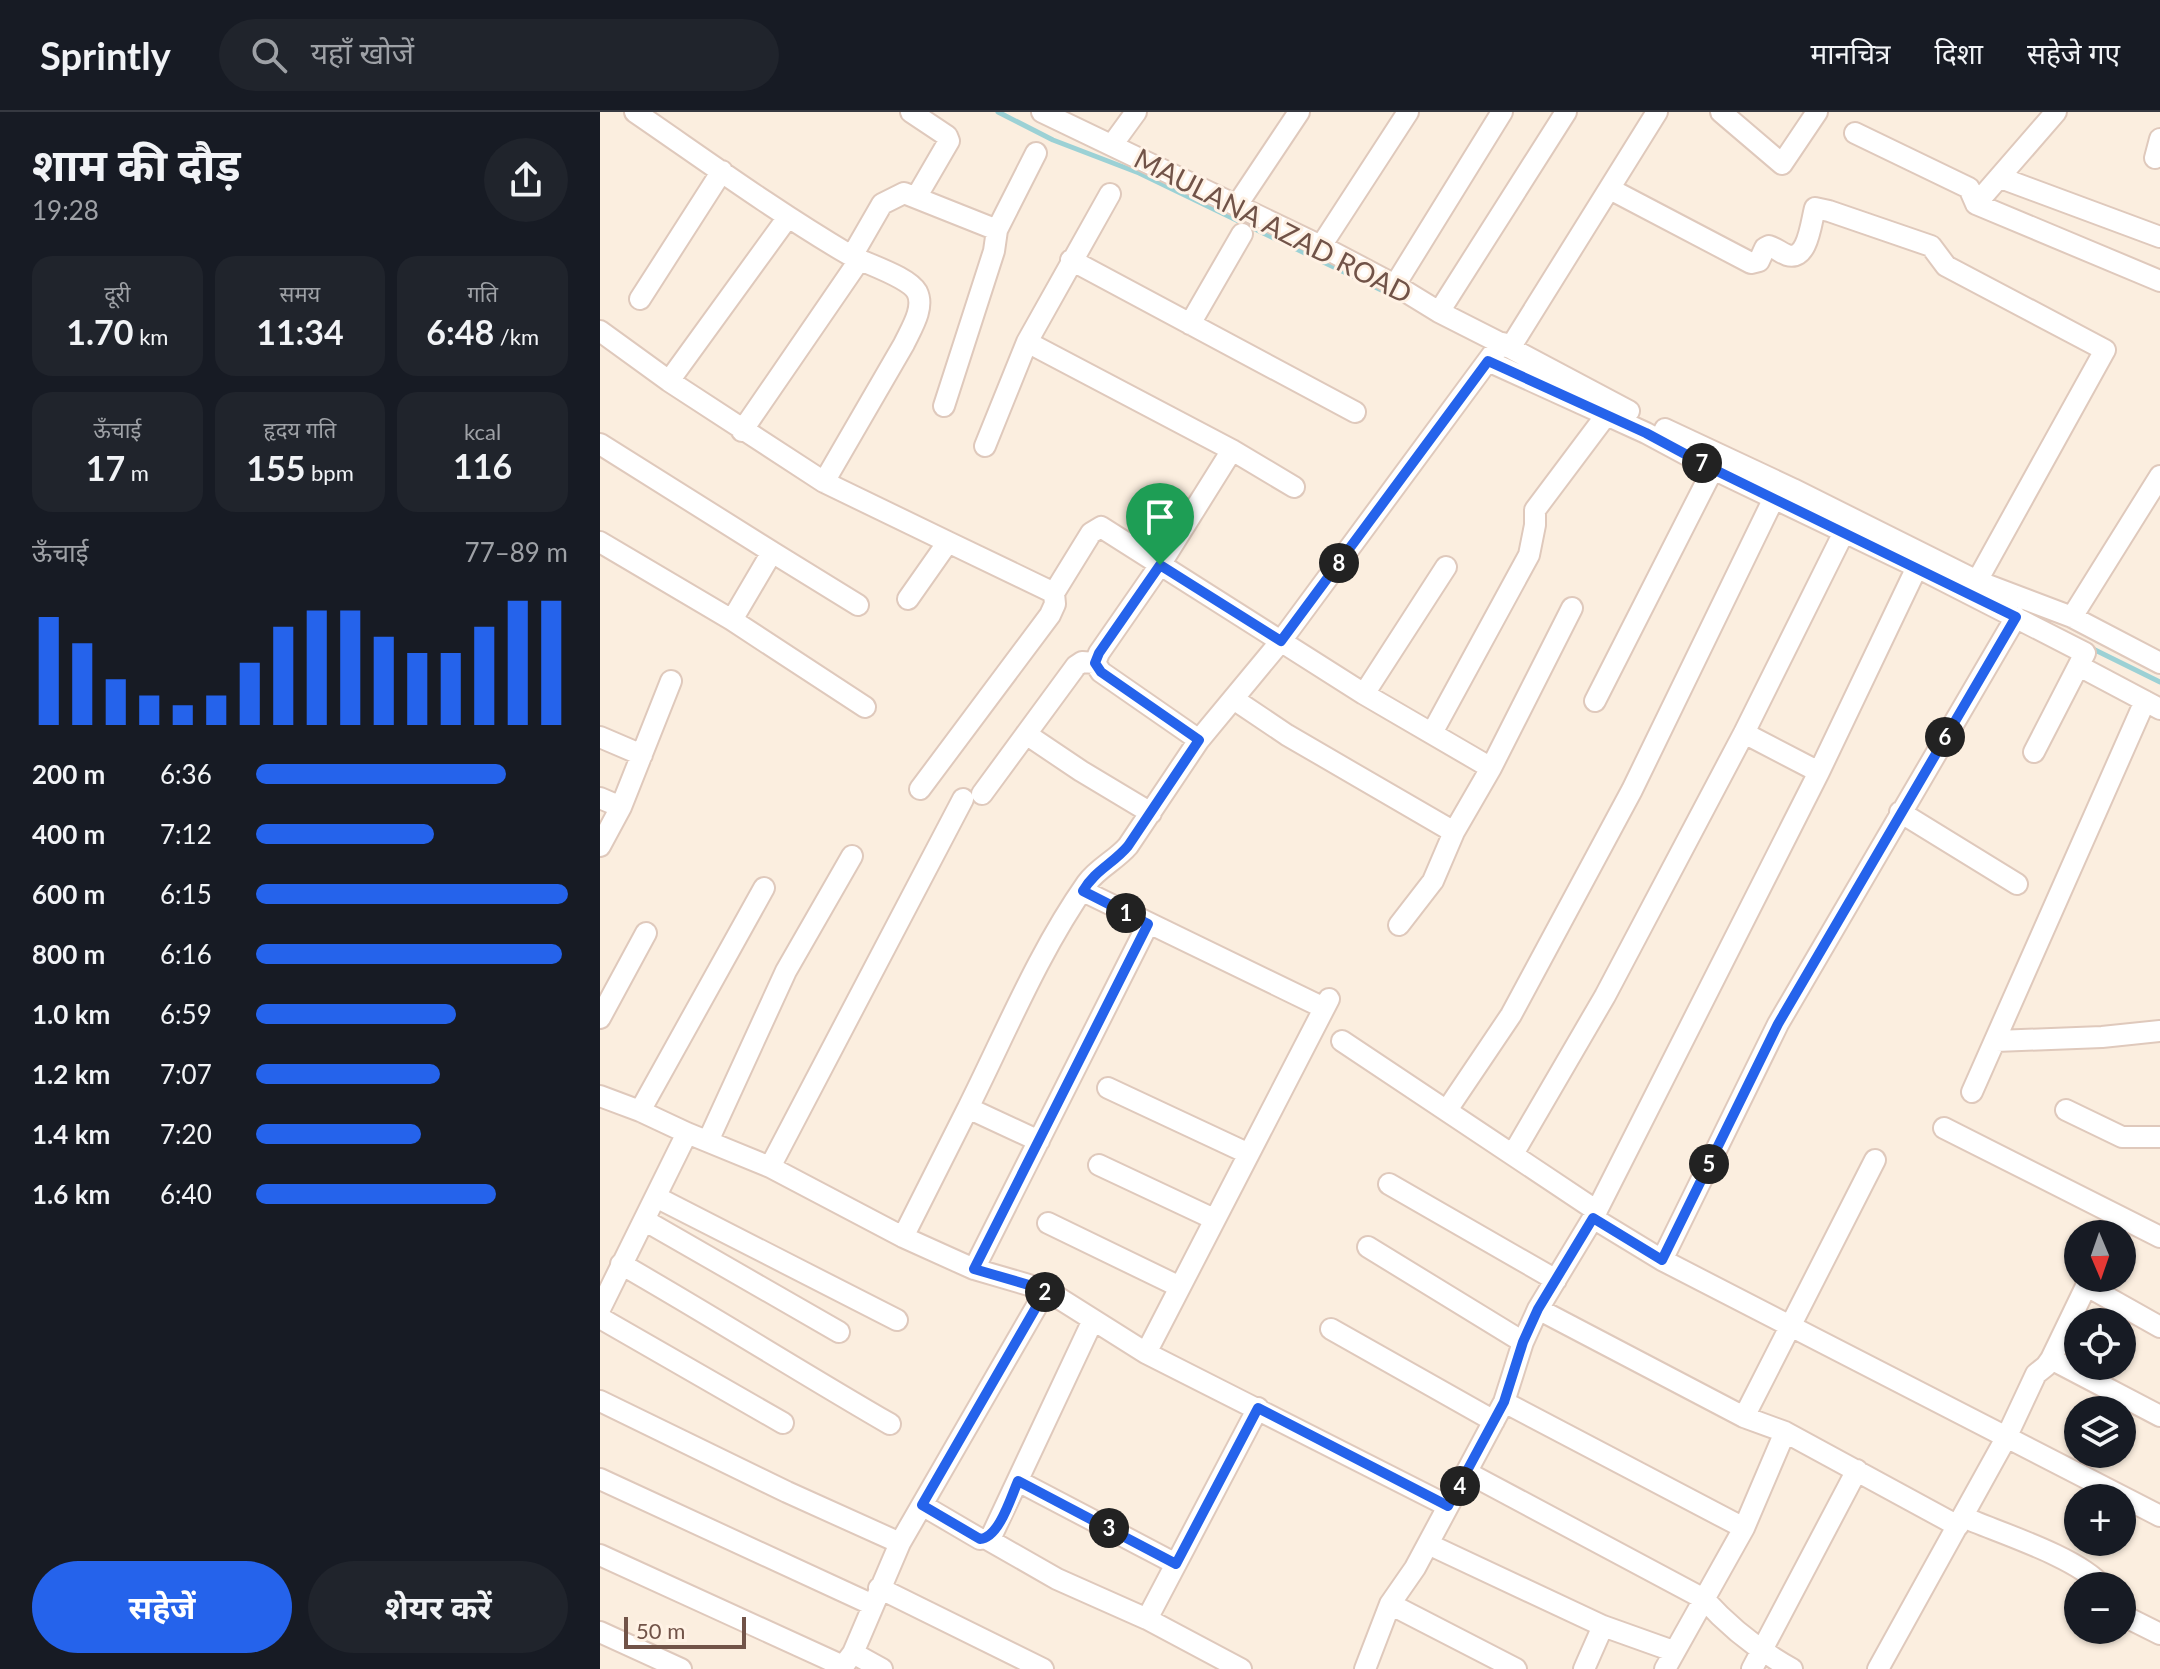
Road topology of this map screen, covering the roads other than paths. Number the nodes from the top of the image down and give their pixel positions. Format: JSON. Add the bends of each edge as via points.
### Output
{"nodes":[{"id":1,"x":635,"y":112,"type":"edge"},
{"id":2,"x":911,"y":112,"type":"edge"},
{"id":3,"x":1042,"y":112,"type":"edge"},
{"id":4,"x":1136,"y":112,"type":"edge"},
{"id":5,"x":1299,"y":112,"type":"edge"},
{"id":6,"x":1408,"y":112,"type":"edge"},
{"id":7,"x":1502,"y":112,"type":"edge"},
{"id":8,"x":1566,"y":112,"type":"edge"},
{"id":9,"x":1657,"y":112,"type":"edge"},
{"id":10,"x":1721,"y":112,"type":"edge"},
{"id":11,"x":1817,"y":112,"type":"edge"},
{"id":12,"x":2056,"y":112,"type":"edge"},
{"id":13,"x":1855,"y":133,"type":"dead end"},
{"id":14,"x":1112,"y":145,"type":"junction"},
{"id":15,"x":1036,"y":153,"type":"dead end"},
{"id":16,"x":722,"y":171,"type":"junction"},
{"id":17,"x":2001,"y":178,"type":"junction"},
{"id":18,"x":1610,"y":189,"type":"junction"},
{"id":19,"x":1110,"y":194,"type":"dead end"},
{"id":20,"x":917,"y":196,"type":"junction"},
{"id":21,"x":1976,"y":204,"type":"junction"},
{"id":22,"x":1237,"y":205,"type":"junction"},
{"id":23,"x":788,"y":217,"type":"junction"},
{"id":24,"x":997,"y":230,"type":"junction"},
{"id":25,"x":1242,"y":234,"type":"dead end"},
{"id":26,"x":2160,"y":237,"type":"edge"},
{"id":27,"x":1321,"y":246,"type":"junction"},
{"id":28,"x":856,"y":258,"type":"junction"},
{"id":29,"x":1071,"y":260,"type":"junction"},
{"id":30,"x":2160,"y":281,"type":"edge"},
{"id":31,"x":1395,"y":285,"type":"junction"},
{"id":32,"x":640,"y":299,"type":"dead end"},
{"id":33,"x":1439,"y":312,"type":"junction"},
{"id":34,"x":1190,"y":324,"type":"junction"},
{"id":35,"x":600,"y":331,"type":"edge"},
{"id":36,"x":1027,"y":342,"type":"junction"},
{"id":37,"x":1498,"y":351,"type":"junction"},
{"id":38,"x":669,"y":381,"type":"junction"},
{"id":39,"x":944,"y":406,"type":"dead end"},
{"id":40,"x":1355,"y":412,"type":"dead end"},
{"id":41,"x":1607,"y":414,"type":"junction"},
{"id":42,"x":742,"y":431,"type":"junction"},
{"id":43,"x":600,"y":444,"type":"edge"},
{"id":44,"x":985,"y":446,"type":"dead end"},
{"id":45,"x":1232,"y":450,"type":"junction"},
{"id":46,"x":1713,"y":469,"type":"junction"},
{"id":47,"x":824,"y":482,"type":"junction"},
{"id":48,"x":2158,"y":483,"type":"edge"},
{"id":49,"x":1294,"y":487,"type":"dead end"},
{"id":50,"x":1774,"y":498,"type":"junction"},
{"id":51,"x":1844,"y":532,"type":"junction"},
{"id":52,"x":600,"y":542,"type":"edge"},
{"id":53,"x":948,"y":542,"type":"junction"},
{"id":54,"x":772,"y":552,"type":"junction"},
{"id":55,"x":1160,"y":565,"type":"junction"},
{"id":56,"x":1446,"y":567,"type":"dead end"},
{"id":57,"x":1917,"y":567,"type":"junction"},
{"id":58,"x":1977,"y":581,"type":"junction"},
{"id":59,"x":1054,"y":593,"type":"junction"},
{"id":60,"x":908,"y":599,"type":"dead end"},
{"id":61,"x":858,"y":605,"type":"dead end"},
{"id":62,"x":1572,"y":608,"type":"dead end"},
{"id":63,"x":2016,"y":617,"type":"junction"},
{"id":64,"x":2072,"y":617,"type":"junction"},
{"id":65,"x":732,"y":620,"type":"junction"},
{"id":66,"x":1281,"y":641,"type":"junction"},
{"id":67,"x":1095,"y":663,"type":"junction"},
{"id":68,"x":2160,"y":663,"type":"edge"},
{"id":69,"x":2079,"y":666,"type":"junction"},
{"id":70,"x":671,"y":681,"type":"dead end"},
{"id":71,"x":1364,"y":694,"type":"junction"},
{"id":72,"x":1235,"y":700,"type":"junction"},
{"id":73,"x":1595,"y":701,"type":"dead end"},
{"id":74,"x":2153,"y":705,"type":"edge"},
{"id":75,"x":865,"y":707,"type":"dead end"},
{"id":76,"x":1432,"y":733,"type":"junction"},
{"id":77,"x":1744,"y":733,"type":"junction"},
{"id":78,"x":1026,"y":734,"type":"junction"},
{"id":79,"x":600,"y":737,"type":"edge"},
{"id":80,"x":1199,"y":740,"type":"junction"},
{"id":81,"x":2034,"y":752,"type":"dead end"},
{"id":82,"x":642,"y":755,"type":"junction"},
{"id":83,"x":1491,"y":768,"type":"junction"},
{"id":84,"x":1819,"y":772,"type":"junction"},
{"id":85,"x":920,"y":789,"type":"dead end"},
{"id":86,"x":600,"y":798,"type":"edge"},
{"id":87,"x":621,"y":807,"type":"junction"},
{"id":88,"x":1900,"y":812,"type":"junction"},
{"id":89,"x":1151,"y":813,"type":"junction"},
{"id":90,"x":1454,"y":832,"type":"junction"},
{"id":91,"x":600,"y":846,"type":"edge"},
{"id":92,"x":852,"y":856,"type":"dead end"},
{"id":93,"x":2017,"y":884,"type":"dead end"},
{"id":94,"x":764,"y":888,"type":"dead end"},
{"id":95,"x":1083,"y":891,"type":"junction"},
{"id":96,"x":1148,"y":924,"type":"junction"},
{"id":97,"x":1399,"y":925,"type":"dead end"},
{"id":98,"x":646,"y":933,"type":"dead end"},
{"id":99,"x":600,"y":1018,"type":"edge"},
{"id":100,"x":2160,"y":1031,"type":"edge"},
{"id":101,"x":1342,"y":1041,"type":"dead end"},
{"id":102,"x":1996,"y":1041,"type":"junction"},
{"id":103,"x":1108,"y":1088,"type":"dead end"},
{"id":104,"x":1972,"y":1092,"type":"dead end"},
{"id":105,"x":602,"y":1101,"type":"edge"},
{"id":106,"x":968,"y":1108,"type":"junction"},
{"id":107,"x":1447,"y":1110,"type":"junction"},
{"id":108,"x":2066,"y":1110,"type":"dead end"},
{"id":109,"x":640,"y":1111,"type":"junction"},
{"id":110,"x":1944,"y":1128,"type":"dead end"},
{"id":111,"x":687,"y":1133,"type":"junction"},
{"id":112,"x":2160,"y":1137,"type":"edge"},
{"id":113,"x":708,"y":1141,"type":"junction"},
{"id":114,"x":1039,"y":1141,"type":"junction"},
{"id":115,"x":1247,"y":1153,"type":"junction"},
{"id":116,"x":1513,"y":1154,"type":"junction"},
{"id":117,"x":1875,"y":1160,"type":"dead end"},
{"id":118,"x":1099,"y":1165,"type":"dead end"},
{"id":119,"x":770,"y":1167,"type":"junction"},
{"id":120,"x":1389,"y":1184,"type":"dead end"},
{"id":121,"x":656,"y":1197,"type":"junction"},
{"id":122,"x":1595,"y":1214,"type":"junction"},
{"id":123,"x":1214,"y":1219,"type":"junction"},
{"id":124,"x":644,"y":1220,"type":"junction"},
{"id":125,"x":2108,"y":1220,"type":"edge"},
{"id":126,"x":1048,"y":1223,"type":"dead end"},
{"id":127,"x":2136,"y":1231,"type":"edge"},
{"id":128,"x":903,"y":1237,"type":"junction"},
{"id":129,"x":2160,"y":1237,"type":"edge"},
{"id":130,"x":1368,"y":1247,"type":"dead end"},
{"id":131,"x":1662,"y":1260,"type":"junction"},
{"id":132,"x":621,"y":1264,"type":"junction"},
{"id":133,"x":974,"y":1269,"type":"junction"},
{"id":134,"x":1556,"y":1280,"type":"junction"},
{"id":135,"x":1180,"y":1287,"type":"junction"},
{"id":136,"x":1046,"y":1290,"type":"junction"},
{"id":137,"x":2083,"y":1292,"type":"edge"},
{"id":138,"x":2104,"y":1292,"type":"edge"},
{"id":139,"x":600,"y":1309,"type":"edge"},
{"id":140,"x":1538,"y":1309,"type":"junction"},
{"id":141,"x":600,"y":1318,"type":"edge"},
{"id":142,"x":897,"y":1320,"type":"dead end"},
{"id":143,"x":1093,"y":1320,"type":"junction"},
{"id":144,"x":1791,"y":1325,"type":"junction"},
{"id":145,"x":2160,"y":1327,"type":"edge"},
{"id":146,"x":1331,"y":1329,"type":"dead end"},
{"id":147,"x":839,"y":1332,"type":"dead end"},
{"id":148,"x":1523,"y":1342,"type":"junction"},
{"id":149,"x":1146,"y":1353,"type":"junction"},
{"id":150,"x":2051,"y":1359,"type":"junction"},
{"id":151,"x":600,"y":1401,"type":"edge"},
{"id":152,"x":1504,"y":1402,"type":"junction"},
{"id":153,"x":1258,"y":1408,"type":"junction"},
{"id":154,"x":2160,"y":1416,"type":"edge"},
{"id":155,"x":1744,"y":1417,"type":"junction"},
{"id":156,"x":1494,"y":1421,"type":"junction"},
{"id":157,"x":783,"y":1423,"type":"dead end"},
{"id":158,"x":890,"y":1424,"type":"dead end"},
{"id":159,"x":1785,"y":1432,"type":"junction"},
{"id":160,"x":2006,"y":1438,"type":"junction"},
{"id":161,"x":1857,"y":1470,"type":"junction"},
{"id":162,"x":1468,"y":1473,"type":"junction"},
{"id":163,"x":600,"y":1479,"type":"edge"},
{"id":164,"x":1018,"y":1481,"type":"junction"},
{"id":165,"x":922,"y":1505,"type":"junction"},
{"id":166,"x":1448,"y":1506,"type":"junction"},
{"id":167,"x":2160,"y":1516,"type":"edge"},
{"id":168,"x":1960,"y":1522,"type":"junction"},
{"id":169,"x":1744,"y":1528,"type":"junction"},
{"id":170,"x":987,"y":1539,"type":"junction"},
{"id":171,"x":900,"y":1543,"type":"junction"},
{"id":172,"x":1428,"y":1544,"type":"junction"},
{"id":173,"x":600,"y":1555,"type":"edge"},
{"id":174,"x":1176,"y":1564,"type":"junction"},
{"id":175,"x":2086,"y":1572,"type":"edge"},
{"id":176,"x":876,"y":1596,"type":"junction"},
{"id":177,"x":1704,"y":1599,"type":"junction"},
{"id":178,"x":1390,"y":1604,"type":"junction"},
{"id":179,"x":1147,"y":1619,"type":"junction"},
{"id":180,"x":2136,"y":1622,"type":"edge"},
{"id":181,"x":1603,"y":1626,"type":"junction"},
{"id":182,"x":600,"y":1632,"type":"edge"},
{"id":183,"x":2160,"y":1634,"type":"edge"},
{"id":184,"x":1669,"y":1660,"type":"edge"},
{"id":185,"x":1757,"y":1660,"type":"edge"},
{"id":186,"x":846,"y":1663,"type":"edge"},
{"id":187,"x":681,"y":1669,"type":"edge"},
{"id":188,"x":882,"y":1669,"type":"edge"},
{"id":189,"x":1043,"y":1669,"type":"edge"},
{"id":190,"x":1241,"y":1669,"type":"edge"},
{"id":191,"x":1365,"y":1669,"type":"edge"},
{"id":192,"x":1516,"y":1669,"type":"edge"},
{"id":193,"x":1584,"y":1669,"type":"edge"},
{"id":194,"x":1792,"y":1669,"type":"edge"},
{"id":195,"x":1878,"y":1669,"type":"edge"}],
"edges":[{"from":1,"to":16,"type":"street"},
{"from":2,"to":20,"type":"street","via":[[949,141]]},
{"from":3,"to":14,"type":"street","name":"MAULANA AZAD ROAD"},
{"from":4,"to":14,"type":"street"},
{"from":5,"to":22,"type":"street"},
{"from":6,"to":27,"type":"street"},
{"from":7,"to":31,"type":"street"},
{"from":8,"to":33,"type":"street"},
{"from":9,"to":18,"type":"street"},
{"from":10,"to":11,"type":"street","via":[[1782,164]]},
{"from":12,"to":17,"type":"street"},
{"from":13,"to":21,"type":"street","via":[[1969,188]]},
{"from":14,"to":22,"type":"street","name":"MAULANA AZAD ROAD"},
{"from":15,"to":24,"type":"street"},
{"from":16,"to":23,"type":"street"},
{"from":16,"to":32,"type":"street"},
{"from":17,"to":21,"type":"street"},
{"from":17,"to":26,"type":"street"},
{"from":18,"to":37,"type":"street"},
{"from":18,"to":58,"type":"street","via":[[1751,263],[1759,261],[1769,246],[1798,255],[1815,208],[1829,211],[1931,246],[1946,266],[2105,350]]},
{"from":19,"to":29,"type":"street"},
{"from":20,"to":24,"type":"street"},
{"from":20,"to":28,"type":"street","via":[[904,193],[882,204]]},
{"from":21,"to":30,"type":"street"},
{"from":22,"to":27,"type":"street","name":"MAULANA AZAD ROAD"},
{"from":23,"to":28,"type":"street"},
{"from":23,"to":38,"type":"street"},
{"from":24,"to":39,"type":"street"},
{"from":25,"to":34,"type":"street"},
{"from":27,"to":31,"type":"street","name":"MAULANA AZAD ROAD"},
{"from":28,"to":42,"type":"street"},
{"from":28,"to":47,"type":"street","via":[[906,282],[916,290],[919,303],[904,344]]},
{"from":29,"to":34,"type":"street"},
{"from":29,"to":36,"type":"street"},
{"from":31,"to":33,"type":"street","name":"MAULANA AZAD ROAD"},
{"from":33,"to":37,"type":"street","name":"MAULANA AZAD ROAD"},
{"from":34,"to":40,"type":"street"},
{"from":35,"to":38,"type":"street"},
{"from":36,"to":44,"type":"street"},
{"from":36,"to":45,"type":"street"},
{"from":37,"to":41,"type":"street"},
{"from":37,"to":58,"type":"street"},
{"from":37,"to":66,"type":"street"},
{"from":38,"to":42,"type":"street"},
{"from":41,"to":46,"type":"street"},
{"from":41,"to":76,"type":"street","via":[[1535,510],[1529,555]]},
{"from":42,"to":47,"type":"street"},
{"from":43,"to":54,"type":"street"},
{"from":45,"to":49,"type":"street"},
{"from":45,"to":55,"type":"street"},
{"from":46,"to":50,"type":"street"},
{"from":46,"to":73,"type":"street"},
{"from":47,"to":53,"type":"street"},
{"from":48,"to":64,"type":"street"},
{"from":50,"to":51,"type":"street"},
{"from":50,"to":107,"type":"street","via":[[1632,790],[1511,1015]]},
{"from":51,"to":57,"type":"street"},
{"from":51,"to":77,"type":"street"},
{"from":52,"to":65,"type":"street"},
{"from":53,"to":59,"type":"street"},
{"from":53,"to":60,"type":"street"},
{"from":54,"to":61,"type":"street"},
{"from":54,"to":65,"type":"street"},
{"from":55,"to":59,"type":"street","via":[[1101,527],[1091,533]]},
{"from":55,"to":66,"type":"street"},
{"from":55,"to":67,"type":"street"},
{"from":56,"to":71,"type":"street"},
{"from":57,"to":63,"type":"street"},
{"from":57,"to":84,"type":"street"},
{"from":58,"to":64,"type":"street"},
{"from":59,"to":85,"type":"street","via":[[1050,615]]},
{"from":62,"to":83,"type":"street"},
{"from":63,"to":69,"type":"street","via":[[2085,653]]},
{"from":63,"to":88,"type":"street"},
{"from":64,"to":68,"type":"street"},
{"from":65,"to":75,"type":"street"},
{"from":66,"to":71,"type":"street"},
{"from":66,"to":72,"type":"street"},
{"from":67,"to":78,"type":"street","via":[[1076,666]]},
{"from":67,"to":80,"type":"street"},
{"from":69,"to":74,"type":"street"},
{"from":69,"to":81,"type":"street"},
{"from":70,"to":82,"type":"street"},
{"from":71,"to":76,"type":"street"},
{"from":72,"to":80,"type":"street"},
{"from":72,"to":90,"type":"street"},
{"from":74,"to":102,"type":"street"},
{"from":76,"to":83,"type":"street"},
{"from":77,"to":84,"type":"street"},
{"from":77,"to":116,"type":"street","via":[[1605,996]]},
{"from":78,"to":89,"type":"street"},
{"from":78,"to":119,"type":"street","via":[[973,796]]},
{"from":79,"to":82,"type":"street"},
{"from":80,"to":89,"type":"street"},
{"from":82,"to":87,"type":"street"},
{"from":83,"to":90,"type":"street"},
{"from":84,"to":122,"type":"street"},
{"from":86,"to":87,"type":"street"},
{"from":87,"to":91,"type":"street"},
{"from":88,"to":93,"type":"street"},
{"from":88,"to":131,"type":"street","via":[[1778,1024]]},
{"from":89,"to":95,"type":"street","via":[[1118,858],[1096,873]]},
{"from":90,"to":97,"type":"street","via":[[1433,881]]},
{"from":92,"to":113,"type":"street","via":[[786,971]]},
{"from":94,"to":109,"type":"street"},
{"from":95,"to":96,"type":"street"},
{"from":95,"to":106,"type":"street","via":[[1051,941]]},
{"from":96,"to":114,"type":"street"},
{"from":96,"to":115,"type":"street","via":[[1326,1003]]},
{"from":98,"to":99,"type":"street"},
{"from":100,"to":102,"type":"street"},
{"from":101,"to":107,"type":"street"},
{"from":102,"to":104,"type":"street"},
{"from":103,"to":115,"type":"street"},
{"from":105,"to":109,"type":"street"},
{"from":106,"to":114,"type":"street"},
{"from":106,"to":128,"type":"street"},
{"from":107,"to":116,"type":"street"},
{"from":108,"to":112,"type":"street","via":[[2122,1137]]},
{"from":109,"to":111,"type":"street"},
{"from":110,"to":125,"type":"street"},
{"from":111,"to":113,"type":"street"},
{"from":111,"to":121,"type":"street"},
{"from":113,"to":119,"type":"street"},
{"from":114,"to":133,"type":"street"},
{"from":115,"to":123,"type":"street"},
{"from":116,"to":122,"type":"street"},
{"from":117,"to":144,"type":"street"},
{"from":118,"to":123,"type":"street"},
{"from":119,"to":128,"type":"street"},
{"from":120,"to":134,"type":"street"},
{"from":121,"to":124,"type":"street"},
{"from":121,"to":142,"type":"street"},
{"from":122,"to":131,"type":"street"},
{"from":122,"to":134,"type":"street"},
{"from":123,"to":135,"type":"street"},
{"from":124,"to":132,"type":"street"},
{"from":124,"to":147,"type":"street"},
{"from":126,"to":135,"type":"street"},
{"from":127,"to":129,"type":"street"},
{"from":128,"to":133,"type":"street"},
{"from":130,"to":148,"type":"street"},
{"from":131,"to":144,"type":"street"},
{"from":132,"to":139,"type":"street"},
{"from":132,"to":158,"type":"street"},
{"from":133,"to":136,"type":"street"},
{"from":134,"to":140,"type":"street"},
{"from":135,"to":149,"type":"street"},
{"from":136,"to":143,"type":"street"},
{"from":136,"to":165,"type":"street"},
{"from":137,"to":150,"type":"street"},
{"from":138,"to":145,"type":"street"},
{"from":140,"to":148,"type":"street"},
{"from":140,"to":155,"type":"street"},
{"from":141,"to":157,"type":"street"},
{"from":143,"to":149,"type":"street"},
{"from":143,"to":164,"type":"street"},
{"from":144,"to":155,"type":"street"},
{"from":144,"to":160,"type":"street"},
{"from":146,"to":156,"type":"street"},
{"from":148,"to":152,"type":"street"},
{"from":149,"to":153,"type":"street"},
{"from":150,"to":154,"type":"street"},
{"from":150,"to":160,"type":"street","via":[[2036,1374]]},
{"from":151,"to":171,"type":"street"},
{"from":152,"to":156,"type":"street"},
{"from":152,"to":169,"type":"street"},
{"from":153,"to":166,"type":"street"},
{"from":153,"to":174,"type":"street"},
{"from":155,"to":159,"type":"street"},
{"from":156,"to":162,"type":"street"},
{"from":159,"to":161,"type":"street"},
{"from":159,"to":169,"type":"street"},
{"from":160,"to":167,"type":"street"},
{"from":160,"to":168,"type":"street"},
{"from":161,"to":168,"type":"street"},
{"from":161,"to":185,"type":"street"},
{"from":162,"to":166,"type":"street"},
{"from":162,"to":177,"type":"street"},
{"from":163,"to":176,"type":"street"},
{"from":164,"to":170,"type":"street"},
{"from":164,"to":174,"type":"street"},
{"from":165,"to":170,"type":"street"},
{"from":165,"to":171,"type":"street"},
{"from":166,"to":172,"type":"street"},
{"from":168,"to":175,"type":"street"},
{"from":168,"to":195,"type":"street"},
{"from":169,"to":177,"type":"street"},
{"from":170,"to":179,"type":"street","via":[[1057,1579]]},
{"from":171,"to":176,"type":"street"},
{"from":172,"to":178,"type":"street"},
{"from":172,"to":181,"type":"street"},
{"from":173,"to":186,"type":"street"},
{"from":174,"to":179,"type":"street"},
{"from":176,"to":186,"type":"street"},
{"from":176,"to":189,"type":"street"},
{"from":177,"to":184,"type":"street"},
{"from":177,"to":185,"type":"street"},
{"from":178,"to":191,"type":"street"},
{"from":178,"to":192,"type":"street"},
{"from":179,"to":190,"type":"street"},
{"from":180,"to":183,"type":"street"},
{"from":181,"to":184,"type":"street"},
{"from":181,"to":193,"type":"street"},
{"from":182,"to":187,"type":"street"},
{"from":185,"to":194,"type":"street"},
{"from":186,"to":188,"type":"street"}]}
